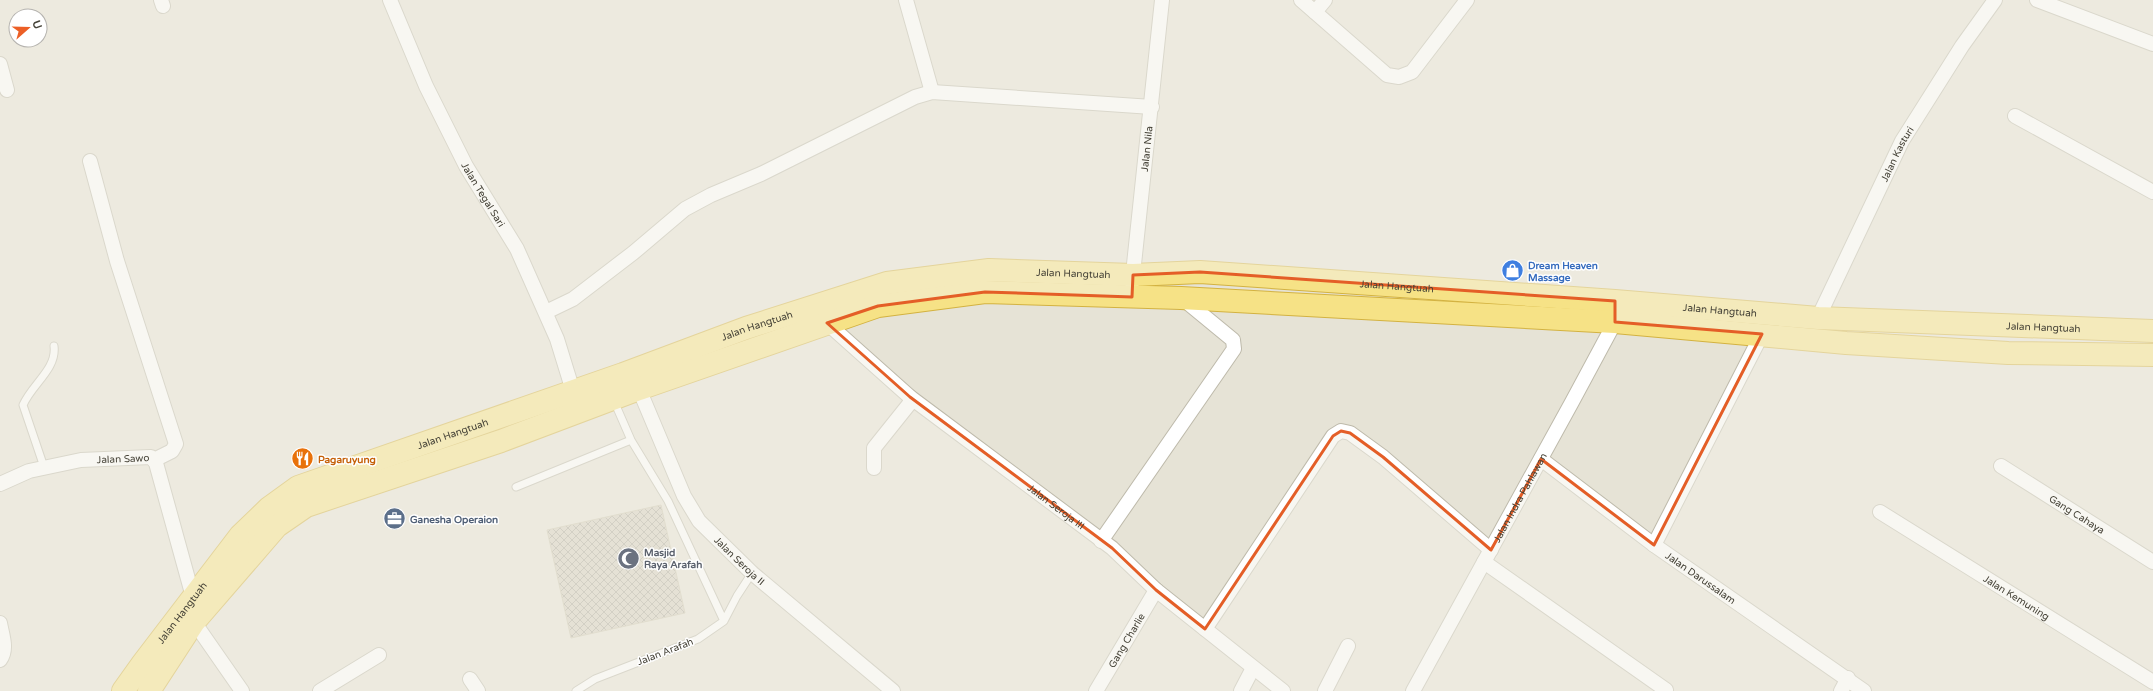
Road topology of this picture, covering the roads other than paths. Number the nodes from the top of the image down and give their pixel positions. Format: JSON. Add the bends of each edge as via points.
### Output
{"nodes":[{"id":1,"x":390,"y":0,"type":"edge"},
{"id":2,"x":906,"y":0,"type":"edge"},
{"id":3,"x":1162,"y":0,"type":"edge"},
{"id":4,"x":1301,"y":0,"type":"edge"},
{"id":5,"x":1325,"y":0,"type":"edge"},
{"id":6,"x":1467,"y":0,"type":"edge"},
{"id":7,"x":1995,"y":0,"type":"edge"},
{"id":8,"x":2037,"y":0,"type":"edge"},
{"id":9,"x":1315,"y":12,"type":"junction"},
{"id":10,"x":2153,"y":44,"type":"edge"},
{"id":11,"x":0,"y":64,"type":"edge"},
{"id":12,"x":7,"y":90,"type":"dead end"},
{"id":13,"x":932,"y":92,"type":"junction"},
{"id":14,"x":1152,"y":107,"type":"junction"},
{"id":15,"x":2015,"y":116,"type":"dead end"},
{"id":16,"x":90,"y":161,"type":"dead end"},
{"id":17,"x":2153,"y":192,"type":"edge"},
{"id":18,"x":1133,"y":275,"type":"junction"},
{"id":19,"x":1132,"y":297,"type":"junction"},
{"id":20,"x":1181,"y":298,"type":"junction"},
{"id":21,"x":1615,"y":311,"type":"junction"},
{"id":22,"x":546,"y":312,"type":"junction"},
{"id":23,"x":1818,"y":318,"type":"junction"},
{"id":24,"x":827,"y":323,"type":"junction"},
{"id":25,"x":746,"y":328,"type":"junction"},
{"id":26,"x":2153,"y":331,"type":"edge"},
{"id":27,"x":1762,"y":334,"type":"junction"},
{"id":28,"x":54,"y":346,"type":"dead end"},
{"id":29,"x":752,"y":350,"type":"junction"},
{"id":30,"x":2153,"y":355,"type":"edge"},
{"id":31,"x":639,"y":389,"type":"junction"},
{"id":32,"x":573,"y":391,"type":"junction"},
{"id":33,"x":910,"y":396,"type":"junction"},
{"id":34,"x":613,"y":399,"type":"junction"},
{"id":35,"x":630,"y":440,"type":"junction"},
{"id":36,"x":1541,"y":459,"type":"junction"},
{"id":37,"x":154,"y":460,"type":"junction"},
{"id":38,"x":2002,"y":466,"type":"dead end"},
{"id":39,"x":44,"y":467,"type":"junction"},
{"id":40,"x":874,"y":468,"type":"dead end"},
{"id":41,"x":0,"y":484,"type":"edge"},
{"id":42,"x":516,"y":487,"type":"dead end"},
{"id":43,"x":1880,"y":512,"type":"dead end"},
{"id":44,"x":1101,"y":541,"type":"junction"},
{"id":45,"x":1654,"y":545,"type":"junction"},
{"id":46,"x":1491,"y":550,"type":"junction"},
{"id":47,"x":1484,"y":562,"type":"junction"},
{"id":48,"x":2153,"y":562,"type":"edge"},
{"id":49,"x":752,"y":573,"type":"junction"},
{"id":50,"x":1156,"y":590,"type":"junction"},
{"id":51,"x":193,"y":597,"type":"junction"},
{"id":52,"x":724,"y":621,"type":"junction"},
{"id":53,"x":194,"y":622,"type":"junction"},
{"id":54,"x":0,"y":623,"type":"edge"},
{"id":55,"x":1205,"y":629,"type":"junction"},
{"id":56,"x":1348,"y":646,"type":"dead end"},
{"id":57,"x":379,"y":655,"type":"dead end"},
{"id":58,"x":0,"y":660,"type":"edge"},
{"id":59,"x":1252,"y":668,"type":"junction"},
{"id":60,"x":2153,"y":682,"type":"edge"},
{"id":61,"x":1857,"y":686,"type":"edge"},
{"id":62,"x":1666,"y":690,"type":"edge"},
{"id":63,"x":123,"y":691,"type":"edge"},
{"id":64,"x":149,"y":691,"type":"edge"},
{"id":65,"x":242,"y":691,"type":"edge"},
{"id":66,"x":320,"y":691,"type":"edge"},
{"id":67,"x":576,"y":691,"type":"edge"},
{"id":68,"x":893,"y":691,"type":"edge"},
{"id":69,"x":1096,"y":691,"type":"edge"},
{"id":70,"x":1241,"y":691,"type":"edge"},
{"id":71,"x":1283,"y":691,"type":"edge"},
{"id":72,"x":1325,"y":691,"type":"edge"},
{"id":73,"x":1413,"y":691,"type":"edge"},
{"id":74,"x":1841,"y":691,"type":"edge"}],
"edges":[{"from":1,"to":22,"type":"street","name":"Jalan Tegal Sari","via":[[426,86],[459,153],[517,249]]},
{"from":2,"to":13,"type":"street"},
{"from":3,"to":14,"type":"street","name":"Jalan Nila"},
{"from":4,"to":9,"type":"street"},
{"from":5,"to":9,"type":"street"},
{"from":6,"to":9,"type":"street","via":[[1412,72],[1399,77],[1387,75]]},
{"from":7,"to":23,"type":"street","name":"Jalan Kasturi","via":[[1962,46],[1902,141]]},
{"from":8,"to":10,"type":"street"},
{"from":11,"to":12,"type":"street"},
{"from":13,"to":14,"type":"street"},
{"from":13,"to":22,"type":"street","via":[[914,97],[685,209],[573,299]]},
{"from":14,"to":18,"type":"street","name":"Jalan Nila"},
{"from":15,"to":17,"type":"street"},
{"from":16,"to":37,"type":"street","via":[[117,261],[176,444],[172,451]]},
{"from":18,"to":19,"type":"street","name":"Jalan Nila"},
{"from":18,"to":21,"type":"highway","name":"Jalan Hangtuah","via":[[1200,272]]},
{"from":18,"to":25,"type":"highway","name":"Jalan Hangtuah","via":[[989,270],[916,278],[887,283]]},
{"from":19,"to":20,"type":"highway","name":"Jalan Hangtuah"},
{"from":19,"to":24,"type":"highway","name":"Jalan Hangtuah","via":[[985,292],[878,306]]},
{"from":20,"to":21,"type":"highway","name":"Jalan Hangtuah"},
{"from":20,"to":44,"type":"street","via":[[1233,340],[1234,349]]},
{"from":21,"to":23,"type":"highway","name":"Jalan Hangtuah"},
{"from":21,"to":27,"type":"highway","name":"Jalan Hangtuah"},
{"from":21,"to":36,"type":"street","name":"Jalan Indra Pahlawan"},
{"from":22,"to":32,"type":"street","name":"Jalan Tegal Sari"},
{"from":23,"to":26,"type":"highway","name":"Jalan Hangtuah"},
{"from":24,"to":29,"type":"highway","name":"Jalan Hangtuah"},
{"from":24,"to":33,"type":"street","name":"Jalan Seroja III"},
{"from":25,"to":29,"type":"highway"},
{"from":25,"to":32,"type":"highway","name":"Jalan Hangtuah"},
{"from":27,"to":30,"type":"highway","name":"Jalan Hangtuah","via":[[1846,343],[2008,352]]},
{"from":27,"to":45,"type":"street"},
{"from":28,"to":39,"type":"lane","via":[[56,356],[52,364],[23,405]]},
{"from":29,"to":31,"type":"highway","name":"Jalan Hangtuah"},
{"from":31,"to":34,"type":"highway","name":"Jalan Hangtuah"},
{"from":31,"to":49,"type":"street","name":"Jalan Seroja II","via":[[681,489],[699,521]]},
{"from":32,"to":51,"type":"highway","name":"Jalan Hangtuah","via":[[298,487],[269,508],[240,536]]},
{"from":33,"to":40,"type":"street","via":[[910,403],[874,448]]},
{"from":33,"to":44,"type":"street","name":"Jalan Seroja III"},
{"from":34,"to":35,"type":"lane"},
{"from":34,"to":53,"type":"highway","name":"Jalan Hangtuah","via":[[306,506],[278,526]]},
{"from":35,"to":42,"type":"lane"},
{"from":35,"to":52,"type":"lane","via":[[668,501]]},
{"from":36,"to":45,"type":"street","name":"Jalan Darussalam"},
{"from":36,"to":46,"type":"street","name":"Jalan Indra Pahlawan"},
{"from":37,"to":39,"type":"street","name":"Jalan Sawo","via":[[147,455],[81,460]]},
{"from":37,"to":51,"type":"street","name":"Jalan Sawo"},
{"from":38,"to":48,"type":"street","name":"Gang Cahaya"},
{"from":39,"to":41,"type":"street","name":"Jalan Sawo"},
{"from":43,"to":60,"type":"street","name":"Jalan Kemuning"},
{"from":44,"to":50,"type":"street","name":"Jalan Seroja III","via":[[1121,556]]},
{"from":45,"to":61,"type":"street","name":"Jalan Darussalam"},
{"from":46,"to":47,"type":"street","name":"Jalan Indra Pahlawan"},
{"from":46,"to":55,"type":"street","via":[[1350,432],[1341,432],[1333,436]]},
{"from":47,"to":62,"type":"street"},
{"from":47,"to":73,"type":"street","name":"Jalan Indra Pahlawan"},
{"from":49,"to":52,"type":"lane","name":"Jalan Arafah"},
{"from":49,"to":68,"type":"street","name":"Jalan Seroja II"},
{"from":50,"to":55,"type":"street","name":"Jalan Seroja III"},
{"from":50,"to":69,"type":"street","name":"Gang Charlie"},
{"from":51,"to":63,"type":"highway","name":"Jalan Hangtuah"},
{"from":52,"to":67,"type":"lane","name":"Jalan Arafah","via":[[698,638],[595,679]]},
{"from":53,"to":64,"type":"highway","name":"Jalan Hangtuah"},
{"from":53,"to":65,"type":"street"},
{"from":54,"to":58,"type":"street","via":[[5,645],[4,655]]},
{"from":55,"to":59,"type":"street","name":"Jalan Seroja III"},
{"from":56,"to":72,"type":"street"},
{"from":57,"to":66,"type":"street"},
{"from":59,"to":70,"type":"street"},
{"from":59,"to":71,"type":"street","name":"Jalan Seroja III"},
{"from":61,"to":74,"type":"street"}]}
